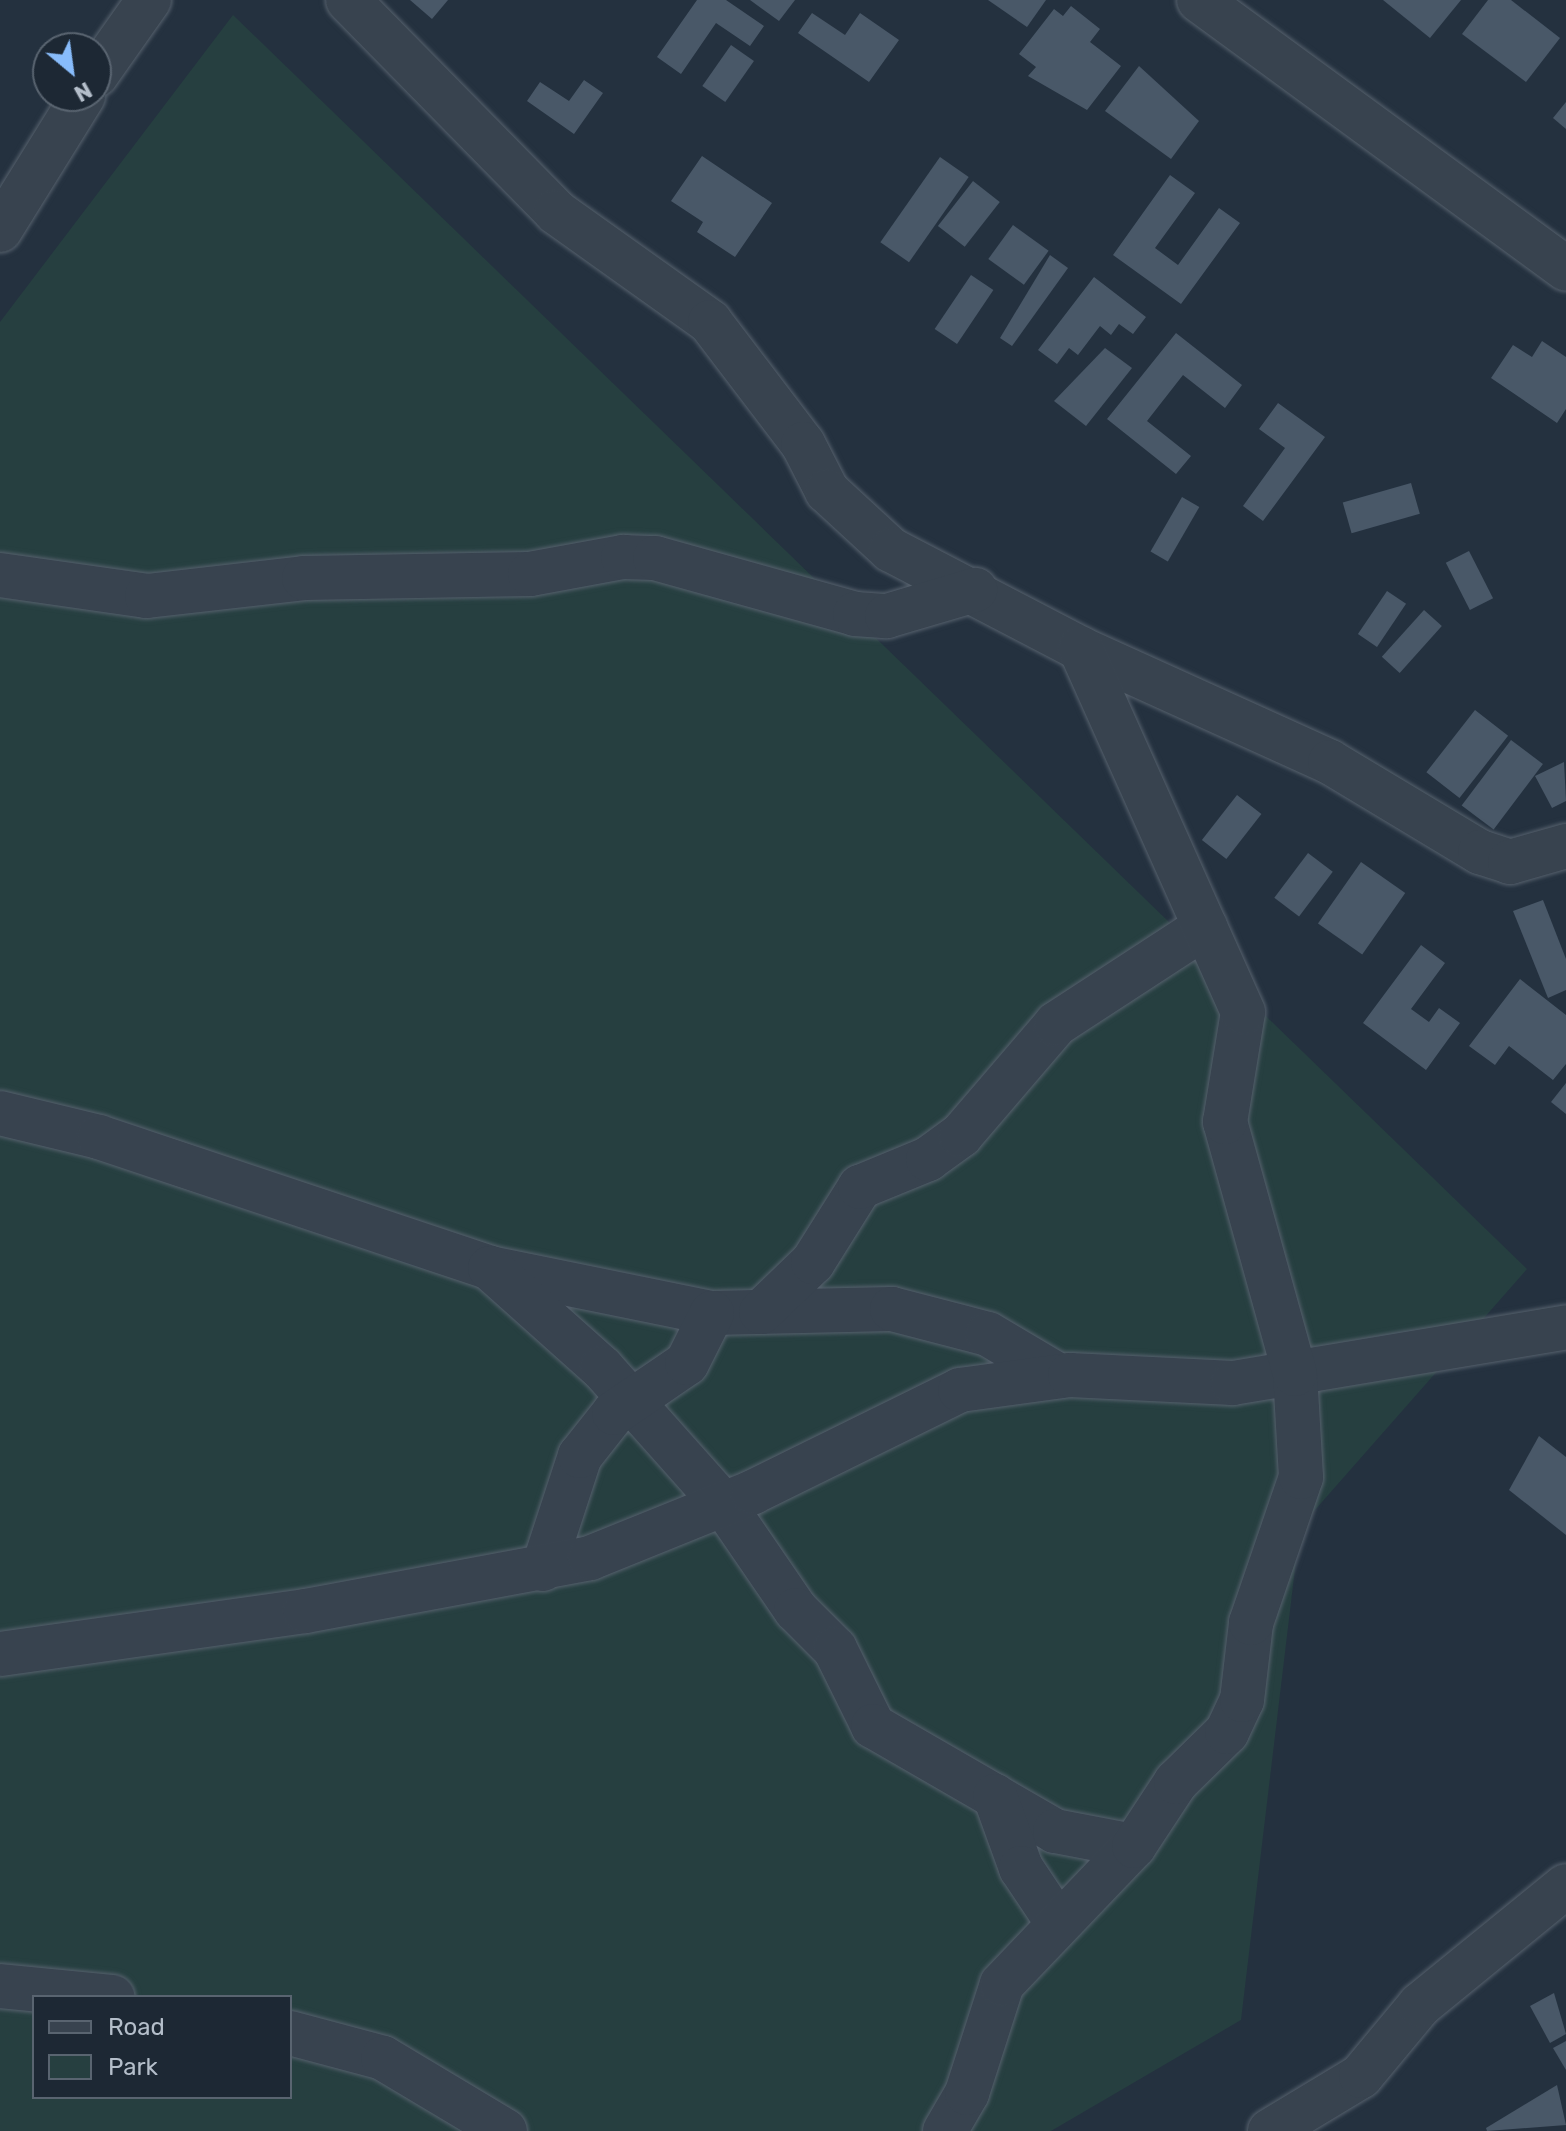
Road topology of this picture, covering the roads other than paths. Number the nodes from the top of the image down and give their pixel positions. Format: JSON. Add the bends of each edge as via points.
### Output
{"nodes":[{"id":1,"x":149,"y":0,"type":"edge"},
{"id":2,"x":348,"y":0,"type":"edge"},
{"id":3,"x":1199,"y":0,"type":"edge"},
{"id":4,"x":112,"y":52,"type":"edge"},
{"id":5,"x":73,"y":112,"type":"edge"},
{"id":6,"x":0,"y":230,"type":"edge"},
{"id":7,"x":1566,"y":269,"type":"edge"},
{"id":8,"x":0,"y":575,"type":"edge"},
{"id":9,"x":975,"y":590,"type":"junction"},
{"id":10,"x":1081,"y":649,"type":"junction"},
{"id":11,"x":1566,"y":846,"type":"edge"},
{"id":12,"x":1205,"y":927,"type":"junction"},
{"id":13,"x":0,"y":1113,"type":"edge"},
{"id":14,"x":490,"y":1268,"type":"junction"},
{"id":15,"x":761,"y":1312,"type":"junction"},
{"id":16,"x":712,"y":1313,"type":"junction"},
{"id":17,"x":1566,"y":1327,"type":"edge"},
{"id":18,"x":1295,"y":1374,"type":"junction"},
{"id":19,"x":1059,"y":1376,"type":"junction"},
{"id":20,"x":632,"y":1399,"type":"junction"},
{"id":21,"x":724,"y":1505,"type":"junction"},
{"id":22,"x":543,"y":1569,"type":"junction"},
{"id":23,"x":0,"y":1654,"type":"edge"},
{"id":24,"x":995,"y":1796,"type":"junction"},
{"id":25,"x":1134,"y":1846,"type":"junction"},
{"id":26,"x":1566,"y":1886,"type":"edge"},
{"id":27,"x":1057,"y":1922,"type":"junction"},
{"id":28,"x":0,"y":1986,"type":"edge"},
{"id":29,"x":92,"y":1995,"type":"edge"},
{"id":30,"x":292,"y":2034,"type":"edge"},
{"id":31,"x":505,"y":2131,"type":"edge"},
{"id":32,"x":945,"y":2131,"type":"edge"},
{"id":33,"x":1270,"y":2131,"type":"edge"}],
"edges":[{"from":1,"to":4,"type":"street"},
{"from":2,"to":9,"type":"street","via":[[556,212],[710,322],[861,529]]},
{"from":3,"to":7,"type":"street"},
{"from":5,"to":6,"type":"street"},
{"from":8,"to":9,"type":"street","via":[[147,596],[304,578],[530,574],[623,557],[655,558],[855,614],[887,616]]},
{"from":9,"to":10,"type":"street"},
{"from":10,"to":11,"type":"street","via":[[1330,762],[1480,852],[1510,862]]},
{"from":10,"to":12,"type":"street"},
{"from":12,"to":15,"type":"street","via":[[1056,1024],[961,1135],[928,1159],[860,1187],[813,1262]]},
{"from":12,"to":18,"type":"street","via":[[1243,1012],[1225,1122]]},
{"from":13,"to":14,"type":"street","via":[[99,1137]]},
{"from":14,"to":16,"type":"street"},
{"from":14,"to":20,"type":"street"},
{"from":15,"to":16,"type":"street"},
{"from":15,"to":19,"type":"street","via":[[840,1305],[946,1320],[1016,1348]]},
{"from":16,"to":20,"type":"street","via":[[687,1363]]},
{"from":17,"to":18,"type":"street"},
{"from":18,"to":19,"type":"street","via":[[1233,1383]]},
{"from":18,"to":25,"type":"street","via":[[1301,1477],[1251,1623],[1242,1700],[1227,1732],[1176,1782]]},
{"from":19,"to":21,"type":"street","via":[[960,1390],[925,1403]]},
{"from":20,"to":21,"type":"street"},
{"from":20,"to":22,"type":"street","via":[[580,1456]]},
{"from":21,"to":22,"type":"street"},
{"from":21,"to":24,"type":"street","via":[[796,1610],[835,1649],[873,1726]]},
{"from":22,"to":23,"type":"street"},
{"from":24,"to":25,"type":"street","via":[[1075,1840]]},
{"from":24,"to":27,"type":"street","via":[[1021,1868]]},
{"from":25,"to":27,"type":"street"},
{"from":26,"to":33,"type":"street","via":[[1420,2005],[1361,2076]]},
{"from":27,"to":32,"type":"street","via":[[1002,1984],[967,2093]]},
{"from":28,"to":29,"type":"street"},
{"from":30,"to":31,"type":"street","via":[[383,2058]]}]}
